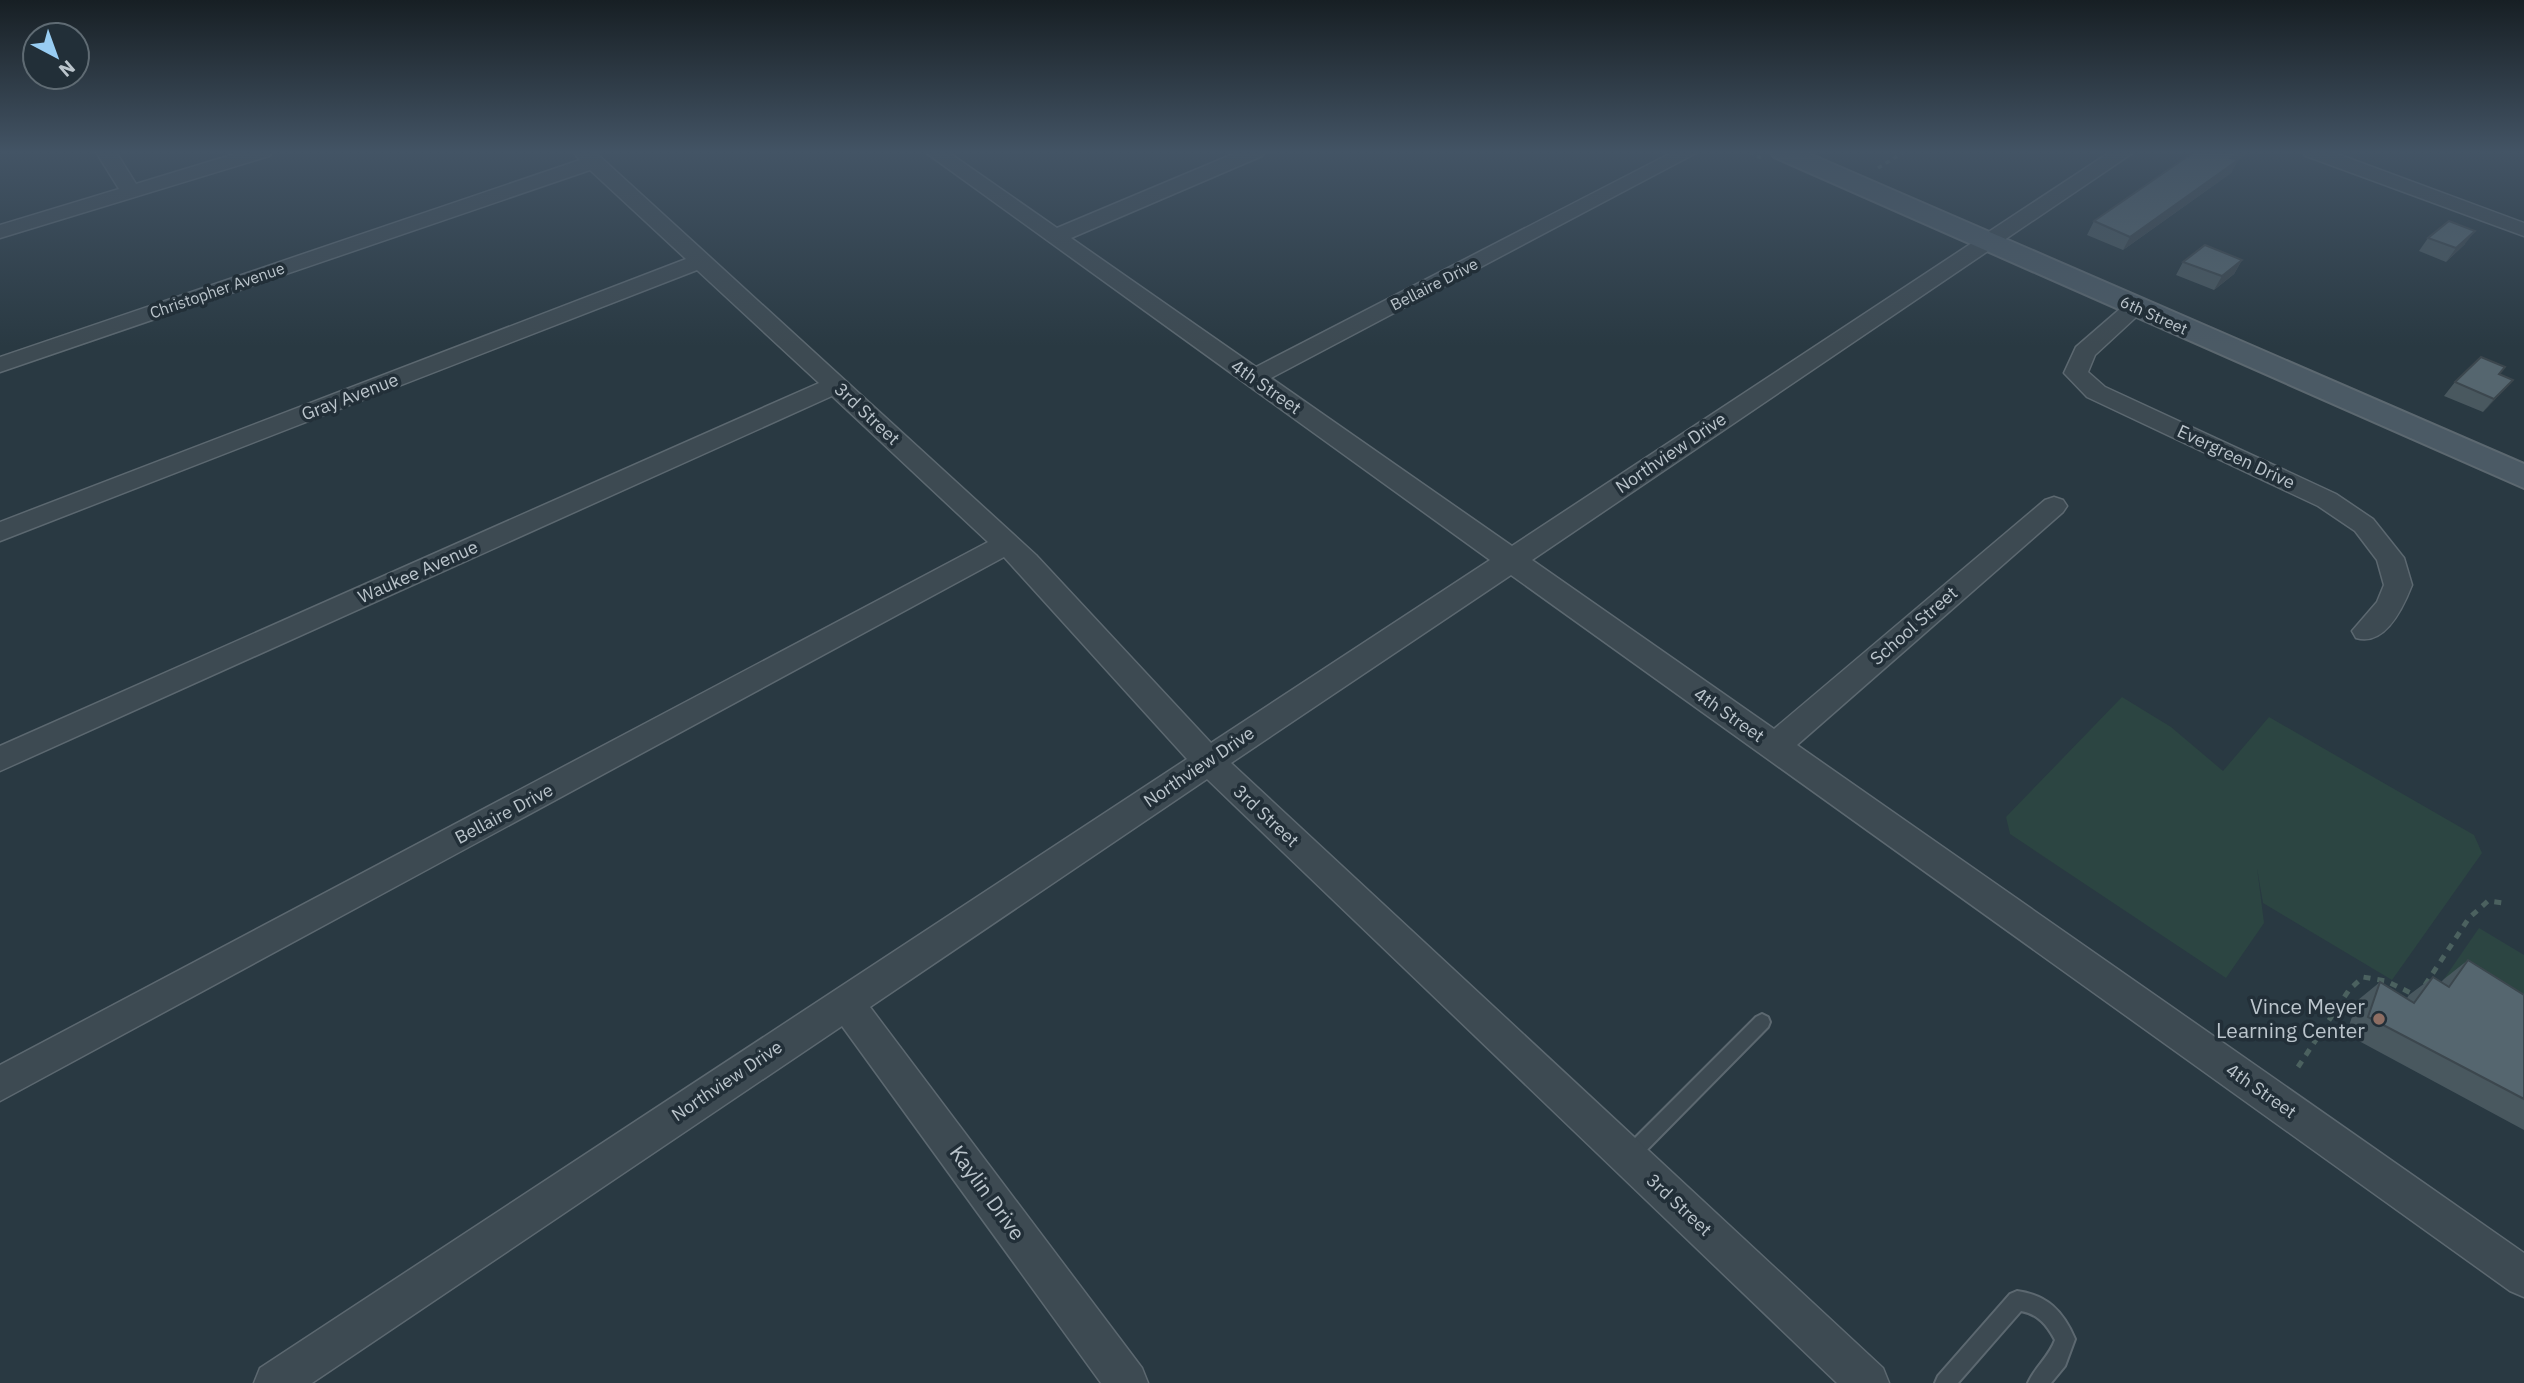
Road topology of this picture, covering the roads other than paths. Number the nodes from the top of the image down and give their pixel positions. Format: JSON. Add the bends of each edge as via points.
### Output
{"nodes":[{"id":1,"x":51,"y":217,"type":"edge"},
{"id":2,"x":420,"y":217,"type":"edge"},
{"id":3,"x":653,"y":217,"type":"edge"},
{"id":4,"x":1026,"y":217,"type":"edge"},
{"id":5,"x":1103,"y":217,"type":"edge"},
{"id":6,"x":1564,"y":217,"type":"edge"},
{"id":7,"x":1930,"y":217,"type":"edge"},
{"id":8,"x":2026,"y":217,"type":"edge"},
{"id":9,"x":2488,"y":217,"type":"edge"},
{"id":10,"x":2524,"y":230,"type":"edge"},
{"id":11,"x":0,"y":232,"type":"edge"},
{"id":12,"x":1055,"y":237,"type":"junction"},
{"id":13,"x":1988,"y":242,"type":"junction"},
{"id":14,"x":701,"y":261,"type":"junction"},
{"id":15,"x":2136,"y":307,"type":"junction"},
{"id":16,"x":0,"y":365,"type":"edge"},
{"id":17,"x":1253,"y":378,"type":"junction"},
{"id":18,"x":835,"y":385,"type":"junction"},
{"id":19,"x":2524,"y":477,"type":"edge"},
{"id":20,"x":2054,"y":506,"type":"dead end"},
{"id":21,"x":0,"y":532,"type":"edge"},
{"id":22,"x":1007,"y":544,"type":"junction"},
{"id":23,"x":1510,"y":560,"type":"junction"},
{"id":24,"x":2366,"y":631,"type":"dead end"},
{"id":25,"x":1774,"y":747,"type":"junction"},
{"id":26,"x":0,"y":759,"type":"edge"},
{"id":27,"x":1208,"y":761,"type":"junction"},
{"id":28,"x":846,"y":1002,"type":"junction"},
{"id":29,"x":1762,"y":1022,"type":"dead end"},
{"id":30,"x":0,"y":1084,"type":"edge"},
{"id":31,"x":1628,"y":1157,"type":"junction"},
{"id":32,"x":2524,"y":1277,"type":"edge"},
{"id":33,"x":275,"y":1383,"type":"edge"},
{"id":34,"x":1127,"y":1383,"type":"edge"},
{"id":35,"x":1868,"y":1383,"type":"edge"},
{"id":36,"x":1945,"y":1383,"type":"edge"},
{"id":37,"x":2038,"y":1383,"type":"edge"}],
"edges":[{"from":1,"to":11,"type":"street"},
{"from":2,"to":16,"type":"street","name":"Christopher Avenue"},
{"from":3,"to":14,"type":"street","name":"3rd Street"},
{"from":4,"to":12,"type":"street","name":"4th Street"},
{"from":5,"to":12,"type":"street"},
{"from":6,"to":17,"type":"street","name":"Bellaire Drive"},
{"from":7,"to":13,"type":"main road","name":"6th Street"},
{"from":8,"to":13,"type":"street","name":"Northview Drive"},
{"from":9,"to":10,"type":"street"},
{"from":12,"to":17,"type":"street","name":"4th Street"},
{"from":13,"to":15,"type":"main road","name":"6th Street"},
{"from":13,"to":23,"type":"street","name":"Northview Drive"},
{"from":14,"to":18,"type":"street","name":"3rd Street"},
{"from":14,"to":21,"type":"street","name":"Gray Avenue"},
{"from":15,"to":19,"type":"main road","name":"6th Street"},
{"from":15,"to":24,"type":"street","name":"Evergreen Drive","via":[[2084,352],[2076,373],[2083,383],[2327,500],[2364,525],[2390,558],[2398,585],[2389,607]]},
{"from":17,"to":23,"type":"street","name":"4th Street"},
{"from":18,"to":22,"type":"street","name":"3rd Street"},
{"from":18,"to":26,"type":"street","name":"Waukee Avenue"},
{"from":20,"to":25,"type":"street","name":"School Street"},
{"from":22,"to":27,"type":"street","name":"3rd Street"},
{"from":22,"to":30,"type":"street","name":"Bellaire Drive"},
{"from":23,"to":25,"type":"street","name":"4th Street"},
{"from":23,"to":27,"type":"street","name":"Northview Drive"},
{"from":25,"to":32,"type":"street","name":"4th Street"},
{"from":27,"to":28,"type":"street","name":"Northview Drive"},
{"from":27,"to":31,"type":"street","name":"3rd Street"},
{"from":28,"to":33,"type":"street","name":"Northview Drive"},
{"from":28,"to":34,"type":"street","name":"Kaylin Drive"},
{"from":29,"to":31,"type":"lane"},
{"from":31,"to":35,"type":"street","name":"3rd Street"},
{"from":36,"to":37,"type":"lane","via":[[2017,1301],[2036,1302],[2058,1323],[2065,1339],[2058,1359]]}]}
